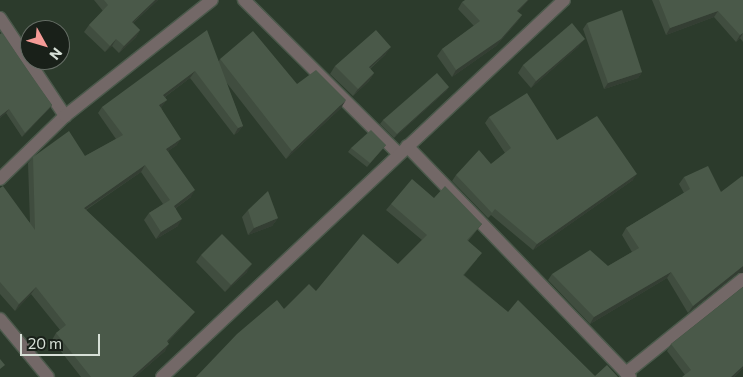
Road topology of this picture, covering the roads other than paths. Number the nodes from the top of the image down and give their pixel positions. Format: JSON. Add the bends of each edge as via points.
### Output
{"nodes":[{"id":1,"x":212,"y":0,"type":"edge"},
{"id":2,"x":244,"y":0,"type":"edge"},
{"id":3,"x":564,"y":0,"type":"edge"},
{"id":4,"x":0,"y":18,"type":"edge"},
{"id":5,"x":65,"y":116,"type":"junction"},
{"id":6,"x":402,"y":150,"type":"junction"},
{"id":7,"x":0,"y":179,"type":"edge"},
{"id":8,"x":743,"y":279,"type":"edge"},
{"id":9,"x":0,"y":319,"type":"edge"},
{"id":10,"x":628,"y":375,"type":"edge"},
{"id":11,"x":48,"y":377,"type":"edge"},
{"id":12,"x":162,"y":377,"type":"edge"}],
"edges":[{"from":1,"to":5,"type":"street"},
{"from":2,"to":6,"type":"street"},
{"from":3,"to":6,"type":"street"},
{"from":4,"to":5,"type":"street"},
{"from":5,"to":7,"type":"street"},
{"from":6,"to":10,"type":"street"},
{"from":6,"to":12,"type":"street"},
{"from":8,"to":10,"type":"street"},
{"from":9,"to":11,"type":"street"}]}
